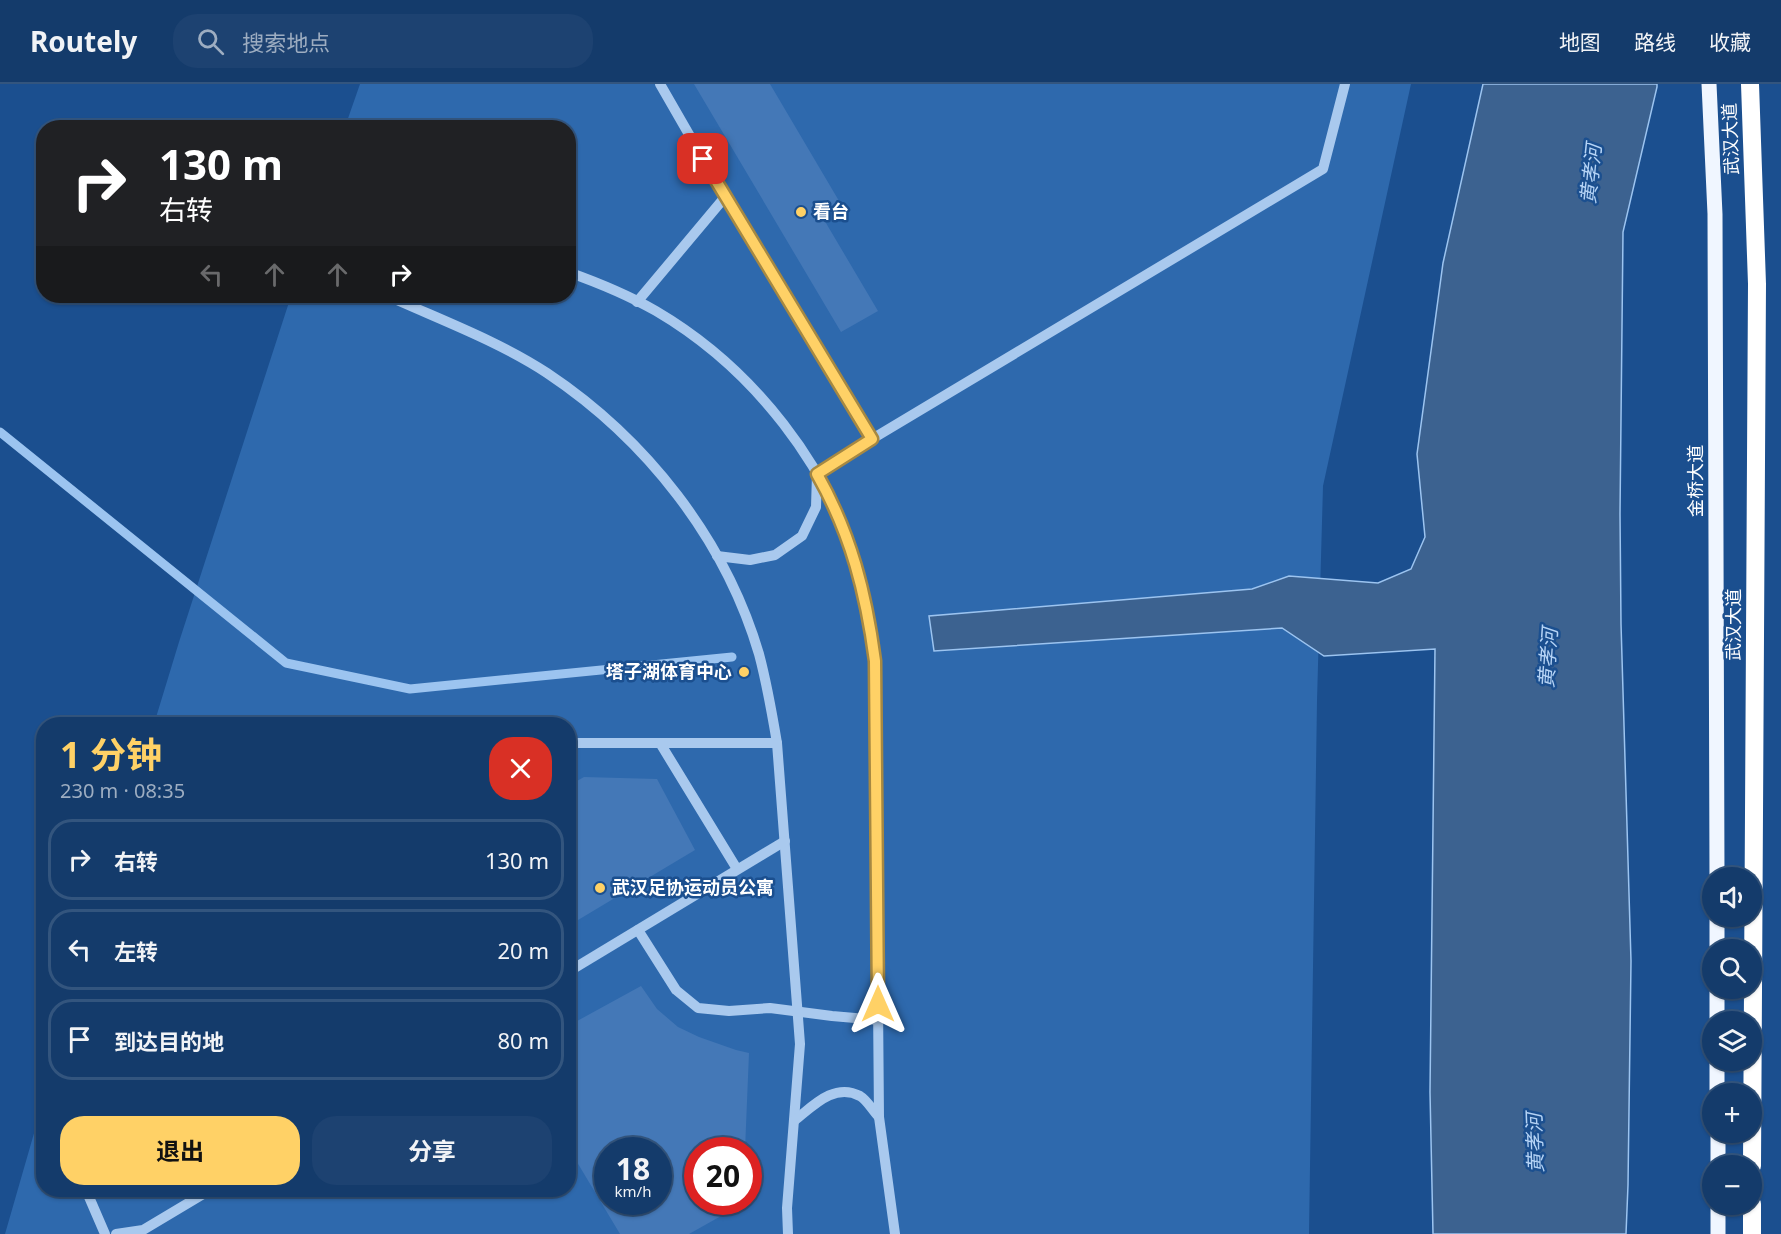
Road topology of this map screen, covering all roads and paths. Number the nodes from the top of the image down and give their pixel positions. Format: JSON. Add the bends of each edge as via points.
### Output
{"nodes":[{"id":1,"x":660,"y":84,"type":"edge"},
{"id":2,"x":1345,"y":84,"type":"edge"},
{"id":3,"x":1709,"y":84,"type":"edge"},
{"id":4,"x":1750,"y":84,"type":"edge"},
{"id":5,"x":724,"y":197,"type":"junction"},
{"id":6,"x":576,"y":275,"type":"edge"},
{"id":7,"x":638,"y":302,"type":"junction"},
{"id":8,"x":404,"y":303,"type":"edge"},
{"id":9,"x":872,"y":439,"type":"junction"},
{"id":10,"x":817,"y":474,"type":"junction"},
{"id":11,"x":717,"y":556,"type":"junction"},
{"id":12,"x":576,"y":743,"type":"edge"},
{"id":13,"x":660,"y":743,"type":"junction"},
{"id":14,"x":777,"y":743,"type":"junction"},
{"id":15,"x":785,"y":841,"type":"junction"},
{"id":16,"x":1717,"y":867,"type":"edge"},
{"id":17,"x":737,"y":869,"type":"junction"},
{"id":18,"x":638,"y":930,"type":"junction"},
{"id":19,"x":576,"y":967,"type":"edge"},
{"id":20,"x":798,"y":1011,"type":"junction"},
{"id":21,"x":878,"y":1020,"type":"junction"},
{"id":22,"x":879,"y":1117,"type":"junction"},
{"id":23,"x":794,"y":1121,"type":"junction"},
{"id":24,"x":1752,"y":1155,"type":"edge"},
{"id":25,"x":89,"y":1197,"type":"edge"},
{"id":26,"x":198,"y":1197,"type":"edge"},
{"id":27,"x":1718,"y":1215,"type":"edge"},
{"id":28,"x":1752,"y":1215,"type":"edge"},
{"id":29,"x":105,"y":1234,"type":"edge"},
{"id":30,"x":116,"y":1234,"type":"edge"},
{"id":31,"x":788,"y":1234,"type":"edge"},
{"id":32,"x":895,"y":1234,"type":"edge"},
{"id":33,"x":1718,"y":1234,"type":"edge"},
{"id":34,"x":1752,"y":1234,"type":"edge"}],
"edges":[{"from":1,"to":5,"type":"lane"},
{"from":2,"to":9,"type":"lane","via":[[1323,169]]},
{"from":3,"to":16,"type":"main road","name":"金桥大道","via":[[1715,214]]},
{"from":4,"to":24,"type":"highway","name":"武汉大道","via":[[1757,284]]},
{"from":5,"to":7,"type":"lane"},
{"from":5,"to":9,"type":"lane"},
{"from":6,"to":7,"type":"lane"},
{"from":7,"to":10,"type":"lane","via":[[690,334],[753,388]]},
{"from":8,"to":11,"type":"lane","via":[[508,350],[582,398],[646,457],[675,491]]},
{"from":9,"to":10,"type":"lane"},
{"from":10,"to":11,"type":"lane","via":[[816,507],[802,536],[775,555],[750,560]]},
{"from":10,"to":21,"type":"lane","via":[[860,574],[875,661]]},
{"from":11,"to":14,"type":"lane","via":[[743,609],[758,653]]},
{"from":12,"to":13,"type":"lane"},
{"from":13,"to":14,"type":"lane"},
{"from":13,"to":17,"type":"lane"},
{"from":14,"to":15,"type":"lane"},
{"from":15,"to":17,"type":"lane"},
{"from":15,"to":20,"type":"lane"},
{"from":17,"to":18,"type":"lane"},
{"from":18,"to":19,"type":"lane"},
{"from":18,"to":20,"type":"lane","via":[[676,990],[698,1008]]},
{"from":20,"to":21,"type":"lane"},
{"from":20,"to":23,"type":"lane","via":[[800,1044]]},
{"from":21,"to":22,"type":"lane"},
{"from":22,"to":23,"type":"lane","via":[[860,1096],[841,1091],[824,1097]]},
{"from":22,"to":32,"type":"lane"},
{"from":23,"to":31,"type":"lane"},
{"from":25,"to":29,"type":"lane"},
{"from":26,"to":30,"type":"lane","via":[[143,1230]]},
{"from":27,"to":33,"type":"main road"},
{"from":28,"to":34,"type":"highway"}]}
